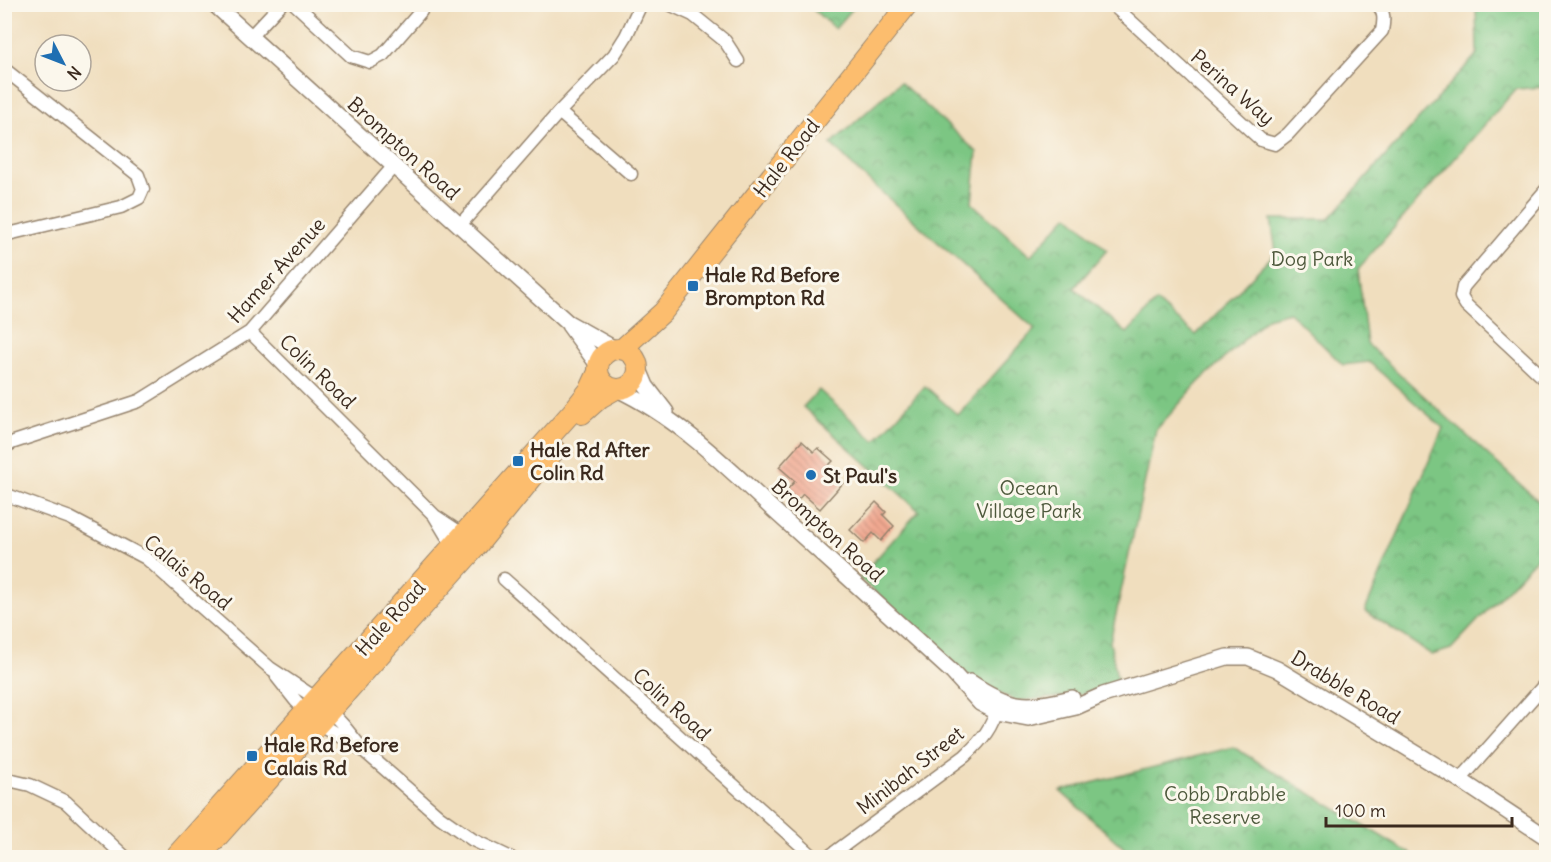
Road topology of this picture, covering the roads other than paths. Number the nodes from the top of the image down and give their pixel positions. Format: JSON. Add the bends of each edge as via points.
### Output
{"nodes":[{"id":1,"x":214,"y":4,"type":"edge"},
{"id":2,"x":281,"y":4,"type":"edge"},
{"id":3,"x":296,"y":4,"type":"edge"},
{"id":4,"x":641,"y":4,"type":"edge"},
{"id":5,"x":669,"y":4,"type":"edge"},
{"id":6,"x":908,"y":4,"type":"edge"},
{"id":7,"x":1112,"y":4,"type":"edge"},
{"id":8,"x":1377,"y":4,"type":"edge"},
{"id":9,"x":422,"y":11,"type":"dead end"},
{"id":10,"x":250,"y":37,"type":"junction"},
{"id":11,"x":738,"y":61,"type":"dead end"},
{"id":12,"x":4,"y":69,"type":"edge"},
{"id":13,"x":559,"y":112,"type":"junction"},
{"id":14,"x":393,"y":167,"type":"junction"},
{"id":15,"x":631,"y":174,"type":"dead end"},
{"id":16,"x":1546,"y":190,"type":"edge"},
{"id":17,"x":460,"y":225,"type":"junction"},
{"id":18,"x":4,"y":235,"type":"edge"},
{"id":19,"x":663,"y":312,"type":"junction"},
{"id":20,"x":567,"y":322,"type":"junction"},
{"id":21,"x":250,"y":332,"type":"junction"},
{"id":22,"x":618,"y":349,"type":"junction"},
{"id":23,"x":638,"y":366,"type":"junction"},
{"id":24,"x":598,"y":369,"type":"junction"},
{"id":25,"x":1546,"y":380,"type":"edge"},
{"id":26,"x":616,"y":389,"type":"junction"},
{"id":27,"x":673,"y":422,"type":"junction"},
{"id":28,"x":4,"y":447,"type":"edge"},
{"id":29,"x":4,"y":494,"type":"edge"},
{"id":30,"x":465,"y":546,"type":"junction"},
{"id":31,"x":504,"y":579,"type":"dead end"},
{"id":32,"x":1546,"y":683,"type":"edge"},
{"id":33,"x":999,"y":706,"type":"junction"},
{"id":34,"x":318,"y":711,"type":"junction"},
{"id":35,"x":4,"y":779,"type":"edge"},
{"id":36,"x":1460,"y":780,"type":"junction"},
{"id":37,"x":1546,"y":837,"type":"edge"},
{"id":38,"x":126,"y":857,"type":"edge"},
{"id":39,"x":174,"y":858,"type":"edge"},
{"id":40,"x":199,"y":858,"type":"edge"},
{"id":41,"x":511,"y":858,"type":"edge"},
{"id":42,"x":815,"y":858,"type":"edge"},
{"id":43,"x":827,"y":858,"type":"edge"}],
"edges":[{"from":1,"to":10,"type":"street","name":"Brompton Road"},
{"from":2,"to":10,"type":"street"},
{"from":3,"to":9,"type":"street","via":[[351,56],[370,62],[383,55]]},
{"from":4,"to":13,"type":"street","via":[[614,55]]},
{"from":5,"to":11,"type":"street","via":[[693,15],[725,40]]},
{"from":6,"to":19,"type":"main road","name":"Hale Road"},
{"from":7,"to":8,"type":"street","name":"Perina Way","via":[[1261,140],[1275,144],[1382,30],[1385,19]]},
{"from":10,"to":14,"type":"street","name":"Brompton Road"},
{"from":12,"to":18,"type":"street","via":[[138,175],[144,189],[139,198],[122,207]]},
{"from":13,"to":15,"type":"street"},
{"from":13,"to":17,"type":"street"},
{"from":14,"to":17,"type":"street","name":"Brompton Road"},
{"from":14,"to":21,"type":"street","name":"Hamer Avenue"},
{"from":16,"to":25,"type":"street","via":[[1463,287],[1461,297]]},
{"from":17,"to":20,"type":"street","name":"Brompton Road"},
{"from":19,"to":22,"type":"main road","name":"Hale Road"},
{"from":19,"to":23,"type":"main road","name":"Hale Road"},
{"from":20,"to":22,"type":"street","name":"Brompton Road"},
{"from":20,"to":24,"type":"street","name":"Brompton Road"},
{"from":21,"to":28,"type":"street","name":"Hamer Avenue","via":[[140,401]]},
{"from":21,"to":30,"type":"street","name":"Colin Road","via":[[434,515],[446,535]]},
{"from":22,"to":23,"type":"main road","via":[[629,352]]},
{"from":22,"to":24,"type":"main road","via":[[601,358]]},
{"from":23,"to":26,"type":"main road","via":[[635,380]]},
{"from":23,"to":27,"type":"street","name":"Brompton Road","via":[[646,386]]},
{"from":24,"to":26,"type":"main road","via":[[604,384]]},
{"from":24,"to":30,"type":"main road","name":"Hale Road","via":[[590,389]]},
{"from":26,"to":27,"type":"street","name":"Brompton Road"},
{"from":26,"to":30,"type":"main road","name":"Hale Road","via":[[583,413],[539,471]]},
{"from":27,"to":33,"type":"street","name":"Brompton Road","via":[[952,672],[980,703]]},
{"from":29,"to":34,"type":"street","name":"Calais Road","via":[[70,518],[146,558]]},
{"from":30,"to":34,"type":"main road","name":"Hale Road"},
{"from":31,"to":42,"type":"street","name":"Colin Road"},
{"from":32,"to":36,"type":"street"},
{"from":33,"to":36,"type":"street","name":"Drabble Road","via":[[1028,718],[1076,707],[1227,657],[1248,657],[1277,669]]},
{"from":33,"to":43,"type":"street","name":"Minibah Street","via":[[984,738],[965,756]]},
{"from":34,"to":39,"type":"main road","name":"Hale Road"},
{"from":34,"to":40,"type":"main road","name":"Hale Road"},
{"from":34,"to":41,"type":"street","name":"Calais Road","via":[[344,724],[363,750],[440,817],[473,840]]},
{"from":35,"to":38,"type":"street","via":[[66,802]]},
{"from":36,"to":37,"type":"street","name":"Drabble Road"}]}
